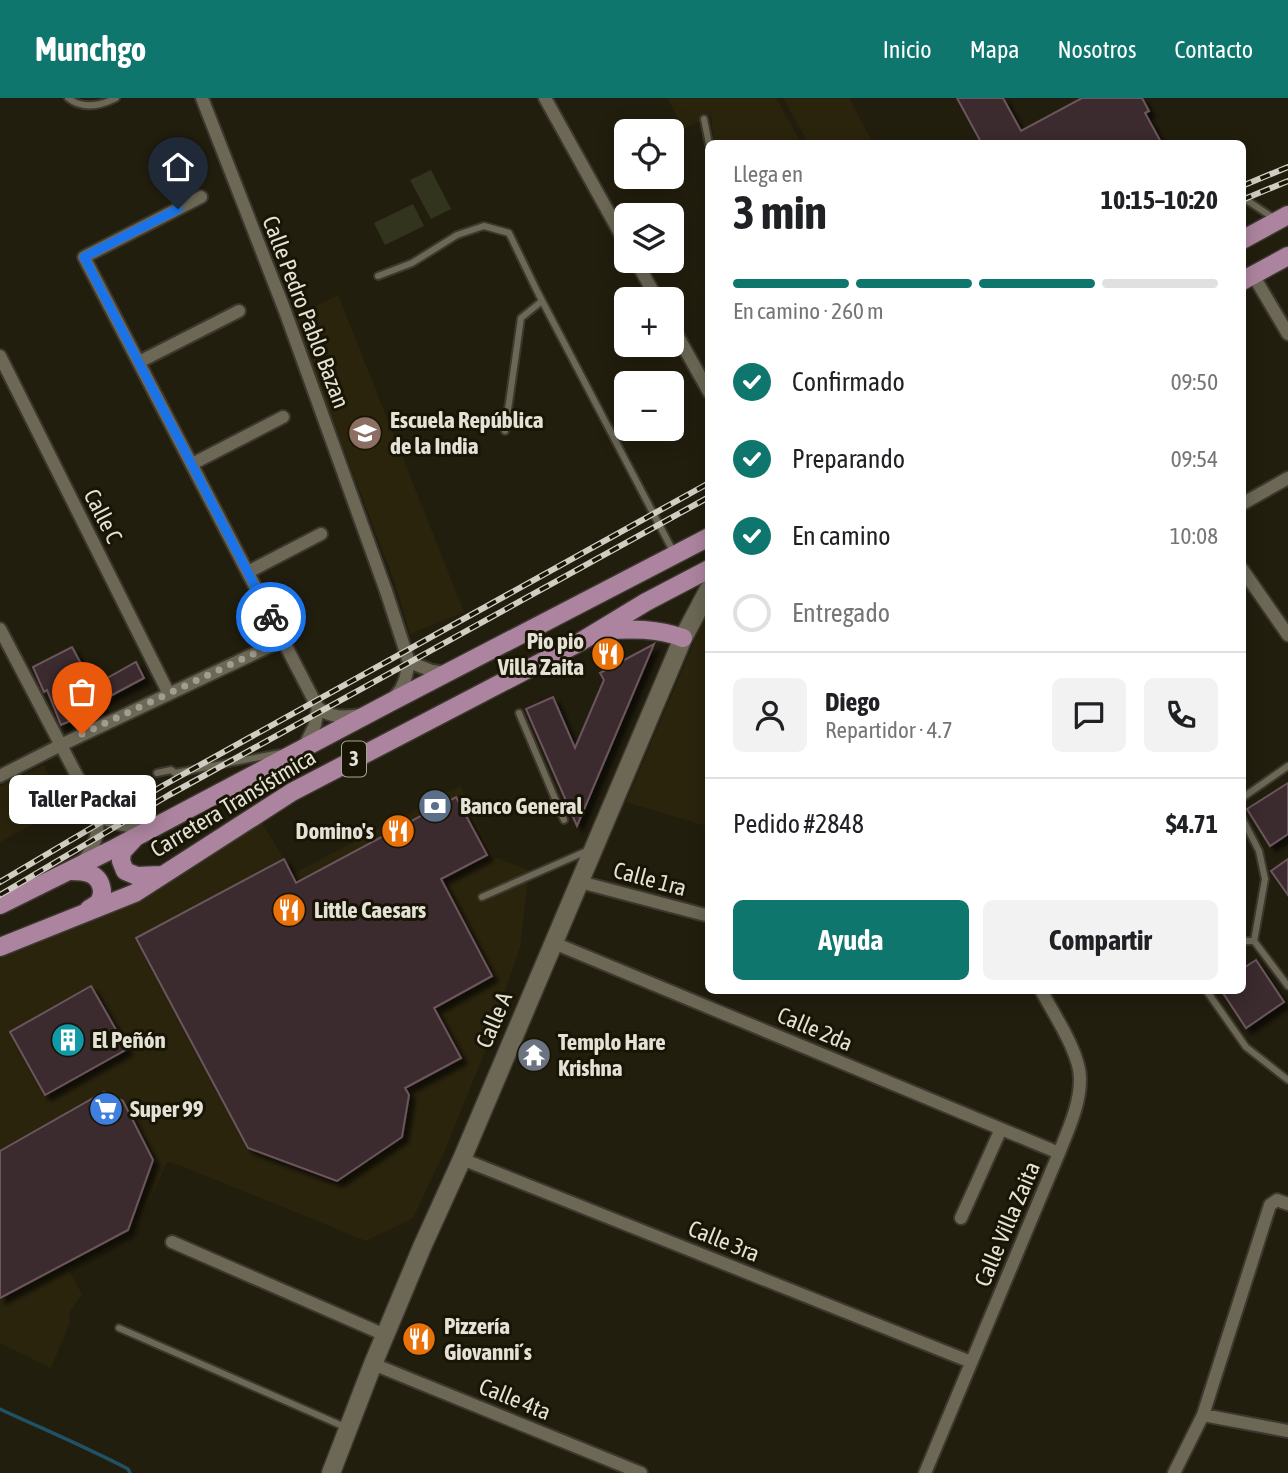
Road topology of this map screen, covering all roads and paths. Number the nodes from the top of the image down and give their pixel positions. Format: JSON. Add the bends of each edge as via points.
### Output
{"nodes":[{"id":1,"x":68,"y":98,"type":"edge"},
{"id":2,"x":116,"y":98,"type":"edge"},
{"id":3,"x":202,"y":98,"type":"edge"},
{"id":4,"x":545,"y":98,"type":"edge"},
{"id":5,"x":704,"y":119,"type":"dead end"},
{"id":6,"x":708,"y":140,"type":"edge"},
{"id":7,"x":201,"y":197,"type":"dead end"},
{"id":8,"x":1246,"y":199,"type":"edge"},
{"id":9,"x":1282,"y":217,"type":"edge"},
{"id":10,"x":614,"y":222,"type":"edge"},
{"id":11,"x":1246,"y":238,"type":"edge"},
{"id":12,"x":1288,"y":256,"type":"edge"},
{"id":13,"x":378,"y":276,"type":"dead end"},
{"id":14,"x":1248,"y":278,"type":"edge"},
{"id":15,"x":542,"y":301,"type":"junction"},
{"id":16,"x":239,"y":311,"type":"dead end"},
{"id":17,"x":1288,"y":334,"type":"edge"},
{"id":18,"x":684,"y":347,"type":"edge"},
{"id":19,"x":0,"y":356,"type":"edge"},
{"id":20,"x":139,"y":362,"type":"junction"},
{"id":21,"x":705,"y":385,"type":"edge"},
{"id":22,"x":283,"y":417,"type":"dead end"},
{"id":23,"x":505,"y":431,"type":"dead end"},
{"id":24,"x":192,"y":464,"type":"junction"},
{"id":25,"x":1288,"y":478,"type":"edge"},
{"id":26,"x":1246,"y":502,"type":"edge"},
{"id":27,"x":321,"y":534,"type":"dead end"},
{"id":28,"x":705,"y":539,"type":"edge"},
{"id":29,"x":674,"y":554,"type":"junction"},
{"id":30,"x":705,"y":571,"type":"edge"},
{"id":31,"x":248,"y":572,"type":"junction"},
{"id":32,"x":1246,"y":575,"type":"edge"},
{"id":33,"x":705,"y":597,"type":"edge"},
{"id":34,"x":0,"y":629,"type":"edge"},
{"id":35,"x":600,"y":630,"type":"junction"},
{"id":36,"x":1288,"y":635,"type":"edge"},
{"id":37,"x":683,"y":638,"type":"junction"},
{"id":38,"x":283,"y":640,"type":"junction"},
{"id":39,"x":409,"y":662,"type":"junction"},
{"id":40,"x":448,"y":673,"type":"junction"},
{"id":41,"x":169,"y":694,"type":"junction"},
{"id":42,"x":389,"y":703,"type":"junction"},
{"id":43,"x":318,"y":708,"type":"junction"},
{"id":44,"x":519,"y":713,"type":"dead end"},
{"id":45,"x":367,"y":714,"type":"junction"},
{"id":46,"x":61,"y":744,"type":"junction"},
{"id":47,"x":304,"y":748,"type":"junction"},
{"id":48,"x":1288,"y":766,"type":"edge"},
{"id":49,"x":157,"y":773,"type":"dead end"},
{"id":50,"x":0,"y":776,"type":"edge"},
{"id":51,"x":1246,"y":795,"type":"edge"},
{"id":52,"x":104,"y":797,"type":"dead end"},
{"id":53,"x":91,"y":804,"type":"junction"},
{"id":54,"x":98,"y":816,"type":"junction"},
{"id":55,"x":565,"y":820,"type":"dead end"},
{"id":56,"x":160,"y":824,"type":"junction"},
{"id":57,"x":1246,"y":826,"type":"edge"},
{"id":58,"x":136,"y":837,"type":"junction"},
{"id":59,"x":594,"y":848,"type":"junction"},
{"id":60,"x":72,"y":869,"type":"junction"},
{"id":61,"x":162,"y":875,"type":"junction"},
{"id":62,"x":580,"y":882,"type":"junction"},
{"id":63,"x":482,"y":897,"type":"dead end"},
{"id":64,"x":0,"y":905,"type":"edge"},
{"id":65,"x":86,"y":911,"type":"junction"},
{"id":66,"x":705,"y":915,"type":"edge"},
{"id":67,"x":1246,"y":941,"type":"edge"},
{"id":68,"x":1254,"y":941,"type":"junction"},
{"id":69,"x":554,"y":943,"type":"junction"},
{"id":70,"x":0,"y":947,"type":"edge"},
{"id":71,"x":1288,"y":986,"type":"edge"},
{"id":72,"x":1043,"y":994,"type":"edge"},
{"id":73,"x":1209,"y":994,"type":"edge"},
{"id":74,"x":1288,"y":1080,"type":"edge"},
{"id":75,"x":1001,"y":1129,"type":"junction"},
{"id":76,"x":1059,"y":1153,"type":"junction"},
{"id":77,"x":461,"y":1159,"type":"junction"},
{"id":78,"x":1288,"y":1204,"type":"edge"},
{"id":79,"x":961,"y":1217,"type":"dead end"},
{"id":80,"x":172,"y":1242,"type":"dead end"},
{"id":81,"x":119,"y":1328,"type":"dead end"},
{"id":82,"x":385,"y":1335,"type":"junction"},
{"id":83,"x":971,"y":1362,"type":"junction"},
{"id":84,"x":373,"y":1364,"type":"junction"},
{"id":85,"x":1203,"y":1415,"type":"junction"},
{"id":86,"x":348,"y":1429,"type":"junction"},
{"id":87,"x":1288,"y":1431,"type":"edge"},
{"id":88,"x":331,"y":1473,"type":"edge"},
{"id":89,"x":641,"y":1473,"type":"edge"},
{"id":90,"x":925,"y":1473,"type":"edge"},
{"id":91,"x":1174,"y":1473,"type":"edge"}],
"edges":[{"from":1,"to":2,"type":"lane","via":[[86,106]]},
{"from":3,"to":39,"type":"street","name":"Calle Pedro Pablo Bazan","via":[[285,311]]},
{"from":4,"to":10,"type":"street"},
{"from":5,"to":6,"type":"lane"},
{"from":7,"to":20,"type":"street","via":[[84,257]]},
{"from":8,"to":9,"type":"lane"},
{"from":9,"to":11,"type":"main road"},
{"from":12,"to":14,"type":"main road"},
{"from":13,"to":15,"type":"lane","via":[[484,226],[509,233]]},
{"from":14,"to":17,"type":"street"},
{"from":15,"to":23,"type":"lane","via":[[521,318]]},
{"from":15,"to":29,"type":"lane"},
{"from":16,"to":20,"type":"street"},
{"from":18,"to":21,"type":"street"},
{"from":19,"to":41,"type":"street","name":"Calle C"},
{"from":20,"to":24,"type":"street"},
{"from":22,"to":24,"type":"street"},
{"from":24,"to":31,"type":"street"},
{"from":25,"to":26,"type":"street"},
{"from":27,"to":31,"type":"street"},
{"from":28,"to":29,"type":"main road","name":"Carretera Transístmica","number":"3"},
{"from":29,"to":40,"type":"main road","name":"Carretera Transístmica","number":"3"},
{"from":30,"to":35,"type":"main road","name":"Carretera Transístmica","number":"3"},
{"from":31,"to":38,"type":"street"},
{"from":32,"to":36,"type":"street"},
{"from":33,"to":37,"type":"street","name":"Calle A"},
{"from":34,"to":46,"type":"street"},
{"from":35,"to":37,"type":"main road","via":[[643,629]]},
{"from":35,"to":61,"type":"main road","name":"Carretera Transístmica","number":"3","via":[[292,792]]},
{"from":37,"to":59,"type":"street","name":"Calle A"},
{"from":38,"to":41,"type":"street"},
{"from":38,"to":43,"type":"street"},
{"from":39,"to":40,"type":"street"},
{"from":39,"to":42,"type":"street","via":[[405,680]]},
{"from":40,"to":42,"type":"main road","name":"Carretera Transístmica","number":"3"},
{"from":41,"to":46,"type":"street"},
{"from":42,"to":45,"type":"main road","name":"Carretera Transístmica","number":"3"},
{"from":43,"to":45,"type":"street","via":[[335,717]]},
{"from":43,"to":47,"type":"street"},
{"from":44,"to":55,"type":"lane"},
{"from":45,"to":47,"type":"main road","name":"Carretera Transístmica","number":"3"},
{"from":46,"to":50,"type":"street"},
{"from":46,"to":53,"type":"street"},
{"from":47,"to":49,"type":"lane"},
{"from":47,"to":56,"type":"main road","name":"Carretera Transístmica","number":"3"},
{"from":48,"to":51,"type":"lane"},
{"from":52,"to":53,"type":"lane"},
{"from":53,"to":54,"type":"street"},
{"from":54,"to":56,"type":"street","via":[[117,825]]},
{"from":54,"to":60,"type":"street","via":[[95,844],[88,857]]},
{"from":56,"to":58,"type":"main road","name":"Carretera Transístmica","number":"3"},
{"from":57,"to":68,"type":"lane","via":[[1265,879]]},
{"from":58,"to":60,"type":"main road","name":"Carretera Transístmica","number":"3"},
{"from":58,"to":61,"type":"main road","via":[[122,852],[125,871],[137,876]]},
{"from":59,"to":62,"type":"street","name":"Calle A"},
{"from":59,"to":63,"type":"lane"},
{"from":60,"to":64,"type":"main road","name":"Carretera Transístmica","number":"3"},
{"from":60,"to":65,"type":"main road","via":[[99,880],[100,901]]},
{"from":61,"to":65,"type":"main road","name":"Carretera Transístmica","number":"3","via":[[135,893]]},
{"from":62,"to":66,"type":"street","name":"Calle 1ra"},
{"from":62,"to":69,"type":"street","name":"Calle A"},
{"from":65,"to":70,"type":"main road","name":"Carretera Transístmica","number":"3"},
{"from":67,"to":68,"type":"lane"},
{"from":68,"to":71,"type":"lane"},
{"from":69,"to":75,"type":"street","name":"Calle 2da"},
{"from":69,"to":77,"type":"street","name":"Calle A"},
{"from":72,"to":76,"type":"street","name":"Calle Villa Zaita","via":[[1074,1052],[1081,1078],[1077,1105]]},
{"from":73,"to":74,"type":"lane","via":[[1246,1047]]},
{"from":75,"to":76,"type":"street","name":"Calle 2da"},
{"from":75,"to":79,"type":"street"},
{"from":76,"to":83,"type":"street","name":"Calle Villa Zaita"},
{"from":77,"to":82,"type":"street","name":"Calle A"},
{"from":77,"to":83,"type":"street","name":"Calle 3ra"},
{"from":78,"to":85,"type":"street","via":[[1277,1200],[1270,1205]]},
{"from":80,"to":82,"type":"street"},
{"from":81,"to":86,"type":"lane"},
{"from":82,"to":84,"type":"street","name":"Calle A"},
{"from":83,"to":90,"type":"street","name":"Calle Villa Zaita"},
{"from":84,"to":86,"type":"street","name":"Calle A"},
{"from":84,"to":89,"type":"street","name":"Calle 4ta"},
{"from":85,"to":87,"type":"street"},
{"from":85,"to":91,"type":"street"},
{"from":86,"to":88,"type":"street","name":"Calle A"}]}
